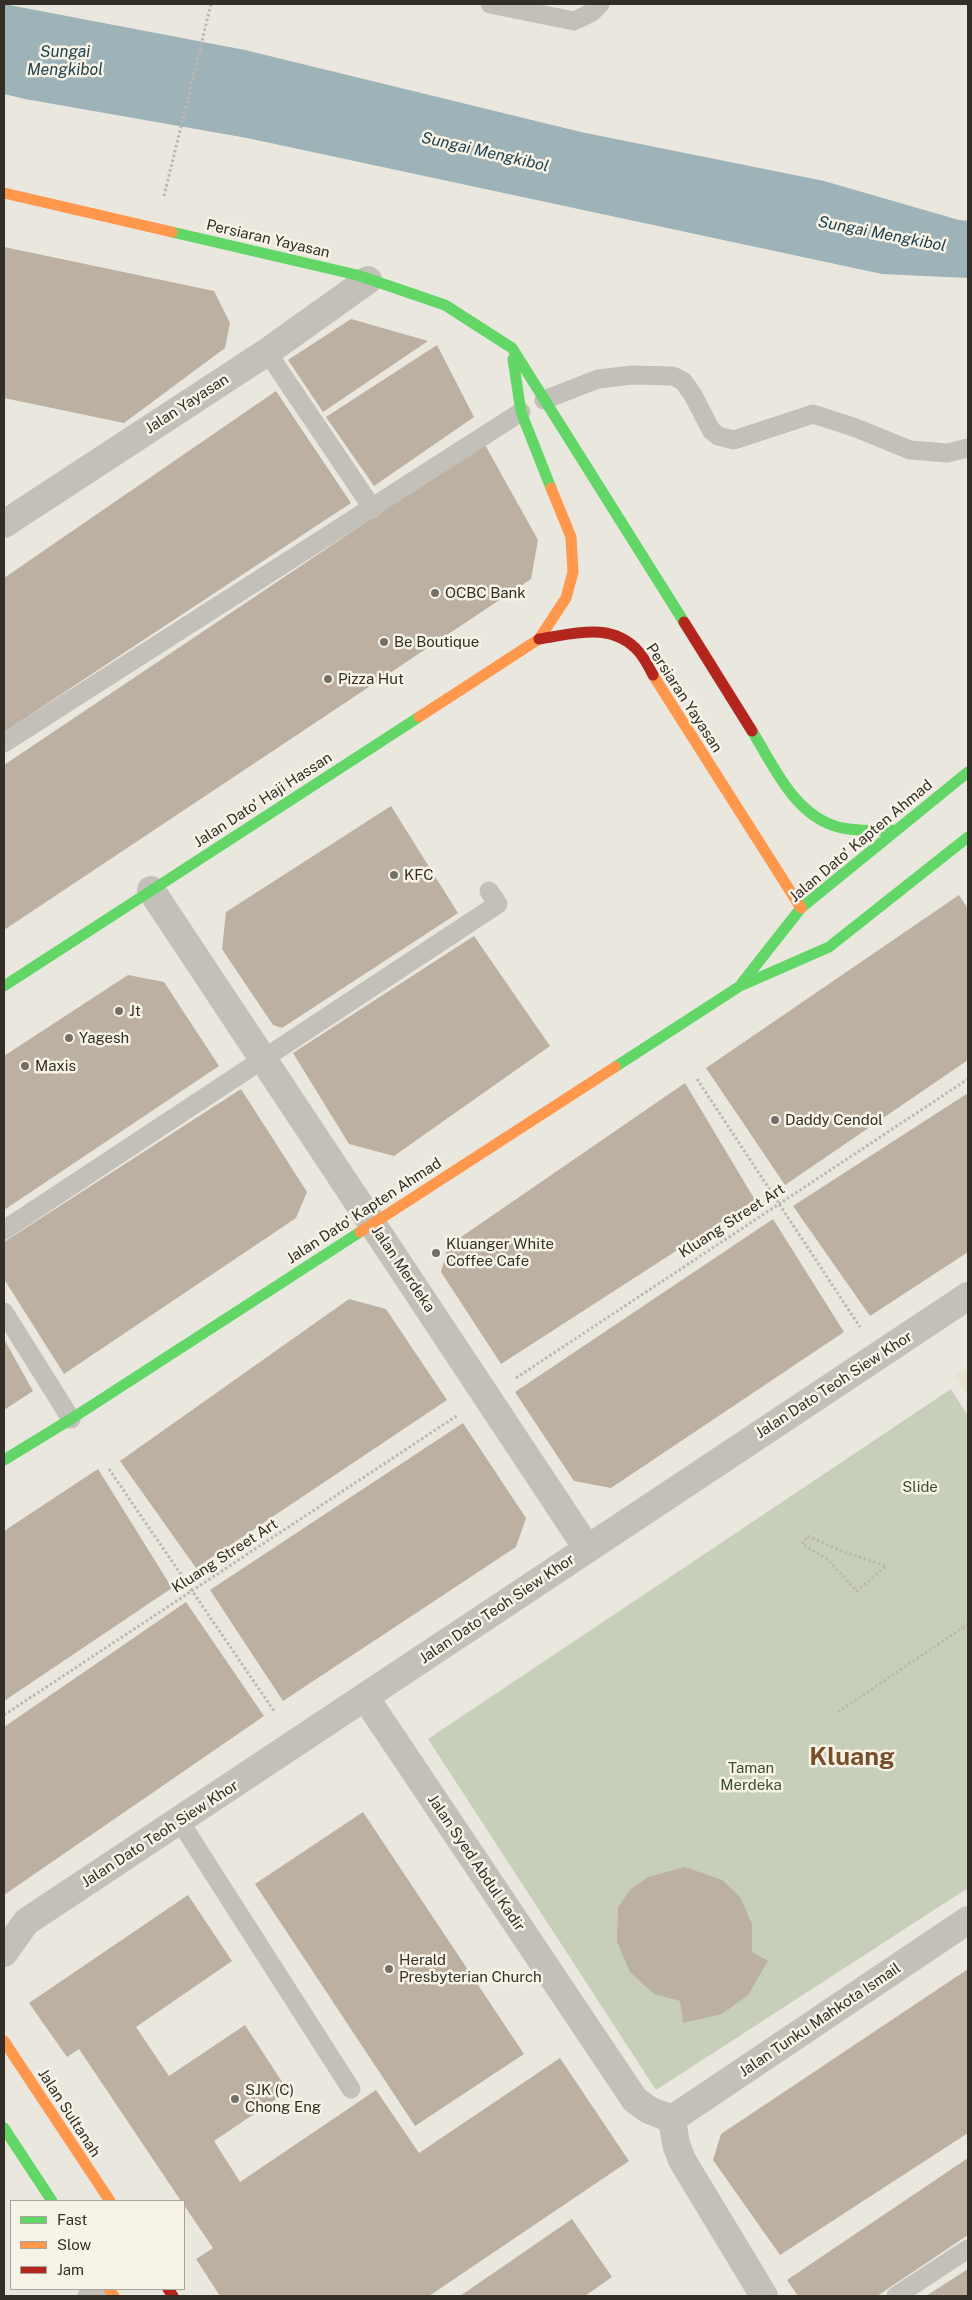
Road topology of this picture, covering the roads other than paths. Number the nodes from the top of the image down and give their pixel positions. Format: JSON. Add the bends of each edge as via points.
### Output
{"nodes":[{"id":1,"x":490,"y":4,"type":"edge"},
{"id":2,"x":600,"y":4,"type":"edge"},
{"id":3,"x":4,"y":193,"type":"edge"},
{"id":4,"x":368,"y":280,"type":"junction"},
{"id":5,"x":512,"y":348,"type":"junction"},
{"id":6,"x":267,"y":352,"type":"junction"},
{"id":7,"x":544,"y":400,"type":"junction"},
{"id":8,"x":521,"y":412,"type":"junction"},
{"id":9,"x":968,"y":448,"type":"edge"},
{"id":10,"x":373,"y":509,"type":"junction"},
{"id":11,"x":4,"y":524,"type":"edge"},
{"id":12,"x":539,"y":639,"type":"junction"},
{"id":13,"x":4,"y":743,"type":"edge"},
{"id":14,"x":968,"y":772,"type":"edge"},
{"id":15,"x":896,"y":830,"type":"junction"},
{"id":16,"x":968,"y":837,"type":"edge"},
{"id":17,"x":151,"y":890,"type":"junction"},
{"id":18,"x":489,"y":891,"type":"dead end"},
{"id":19,"x":801,"y":908,"type":"junction"},
{"id":20,"x":4,"y":986,"type":"edge"},
{"id":21,"x":740,"y":986,"type":"junction"},
{"id":22,"x":262,"y":1058,"type":"junction"},
{"id":23,"x":372,"y":1223,"type":"junction"},
{"id":24,"x":4,"y":1230,"type":"edge"},
{"id":25,"x":968,"y":1296,"type":"edge"},
{"id":26,"x":4,"y":1312,"type":"edge"},
{"id":27,"x":71,"y":1419,"type":"junction"},
{"id":28,"x":4,"y":1460,"type":"edge"},
{"id":29,"x":588,"y":1548,"type":"junction"},
{"id":30,"x":365,"y":1697,"type":"junction"},
{"id":31,"x":179,"y":1820,"type":"junction"},
{"id":32,"x":968,"y":1920,"type":"edge"},
{"id":33,"x":15,"y":1923,"type":"edge"},
{"id":34,"x":4,"y":1953,"type":"edge"},
{"id":35,"x":4,"y":2041,"type":"edge"},
{"id":36,"x":351,"y":2088,"type":"dead end"},
{"id":37,"x":672,"y":2120,"type":"junction"},
{"id":38,"x":4,"y":2129,"type":"edge"},
{"id":39,"x":51,"y":2200,"type":"edge"},
{"id":40,"x":109,"y":2200,"type":"edge"},
{"id":41,"x":968,"y":2249,"type":"edge"},
{"id":42,"x":764,"y":2296,"type":"edge"},
{"id":43,"x":896,"y":2296,"type":"edge"}],
"edges":[{"from":1,"to":2,"type":"lane","via":[[574,21]]},
{"from":3,"to":4,"type":"street","name":"Persiaran Yayasan"},
{"from":4,"to":5,"type":"street","name":"Persiaran Yayasan","via":[[445,305]]},
{"from":4,"to":6,"type":"street","name":"Jalan Yayasan"},
{"from":5,"to":7,"type":"street","name":"Persiaran Yayasan"},
{"from":5,"to":8,"type":"street"},
{"from":6,"to":10,"type":"lane"},
{"from":6,"to":11,"type":"street","name":"Jalan Yayasan"},
{"from":7,"to":9,"type":"lane","via":[[598,379],[632,375],[673,376],[684,382],[694,395],[711,430],[718,436],[734,440],[813,414],[910,450],[947,454]]},
{"from":7,"to":15,"type":"street","name":"Persiaran Yayasan","via":[[792,795],[819,820],[839,829]]},
{"from":8,"to":10,"type":"lane"},
{"from":8,"to":12,"type":"street","via":[[571,537],[574,572],[566,598]]},
{"from":10,"to":13,"type":"lane"},
{"from":12,"to":17,"type":"street","name":"Jalan Dato' Haji Hassan"},
{"from":12,"to":19,"type":"street","name":"Persiaran Yayasan","via":[[605,632],[622,637],[639,652]]},
{"from":14,"to":15,"type":"street","name":"Jalan Dato' Kapten Ahmad"},
{"from":15,"to":19,"type":"street","name":"Jalan Dato' Kapten Ahmad"},
{"from":16,"to":21,"type":"street","name":"Jalan Dato' Kapten Ahmad","via":[[829,947]]},
{"from":17,"to":20,"type":"street","name":"Jalan Dato' Haji Hassan"},
{"from":17,"to":22,"type":"street","name":"Jalan Merdeka"},
{"from":18,"to":22,"type":"lane","via":[[498,904]]},
{"from":19,"to":21,"type":"street","name":"Jalan Dato' Kapten Ahmad"},
{"from":21,"to":23,"type":"street","name":"Jalan Dato' Kapten Ahmad"},
{"from":22,"to":23,"type":"street","name":"Jalan Merdeka"},
{"from":22,"to":24,"type":"lane"},
{"from":23,"to":27,"type":"street","name":"Jalan Dato' Kapten Ahmad"},
{"from":23,"to":29,"type":"street","name":"Jalan Merdeka"},
{"from":25,"to":29,"type":"street","name":"Jalan Dato Teoh Siew Khor"},
{"from":26,"to":27,"type":"lane"},
{"from":27,"to":28,"type":"street","name":"Jalan Dato' Kapten Ahmad"},
{"from":29,"to":30,"type":"street","name":"Jalan Dato Teoh Siew Khor"},
{"from":30,"to":31,"type":"street","name":"Jalan Dato Teoh Siew Khor"},
{"from":30,"to":37,"type":"street","name":"Jalan Syed Abdul Kadir","via":[[635,2100]]},
{"from":31,"to":33,"type":"street","name":"Jalan Dato Teoh Siew Khor"},
{"from":31,"to":36,"type":"lane"},
{"from":32,"to":37,"type":"street","name":"Jalan Tunku Mahkota Ismail"},
{"from":33,"to":34,"type":"street"},
{"from":35,"to":40,"type":"street","name":"Jalan Sultanah"},
{"from":37,"to":42,"type":"street","via":[[682,2160]]},
{"from":38,"to":39,"type":"street"},
{"from":41,"to":43,"type":"lane"}]}
